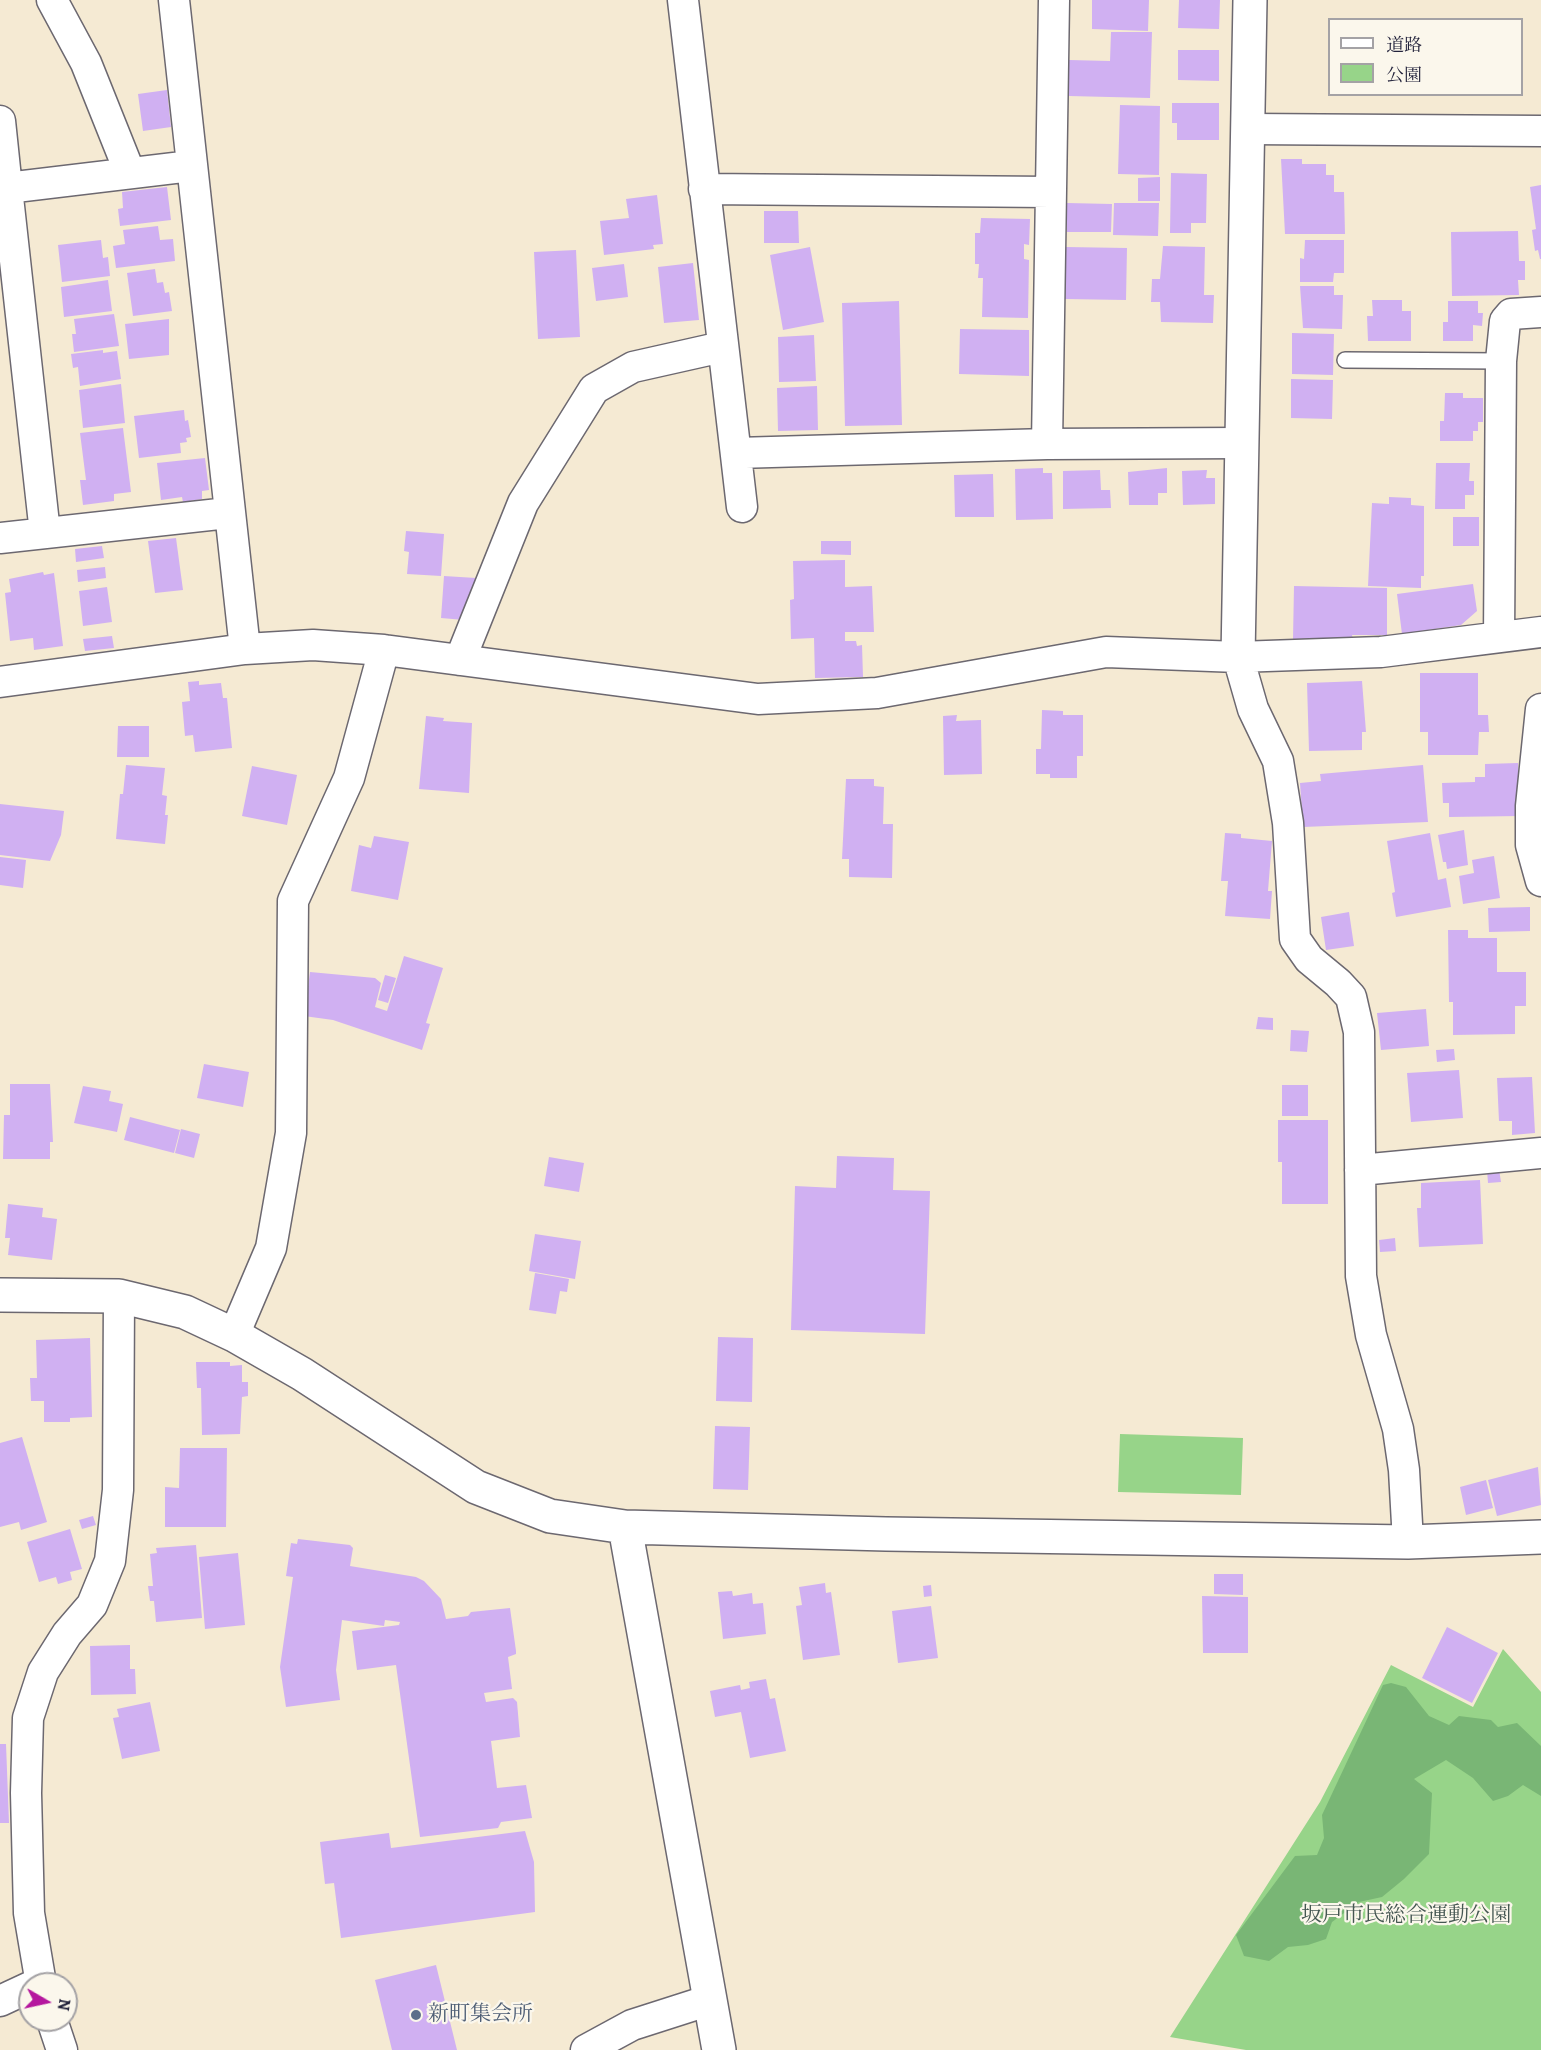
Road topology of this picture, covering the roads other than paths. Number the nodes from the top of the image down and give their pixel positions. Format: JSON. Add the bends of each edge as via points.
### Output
{"nodes":[{"id":1,"x":52,"y":0,"type":"edge"},
{"id":2,"x":174,"y":0,"type":"edge"},
{"id":3,"x":683,"y":0,"type":"edge"},
{"id":4,"x":1054,"y":0,"type":"edge"},
{"id":5,"x":1250,"y":0,"type":"edge"},
{"id":6,"x":0,"y":121,"type":"edge"},
{"id":7,"x":1248,"y":129,"type":"junction"},
{"id":8,"x":1541,"y":131,"type":"edge"},
{"id":9,"x":190,"y":166,"type":"junction"},
{"id":10,"x":130,"y":174,"type":"junction"},
{"id":11,"x":7,"y":188,"type":"junction"},
{"id":12,"x":704,"y":189,"type":"junction"},
{"id":13,"x":1050,"y":192,"type":"junction"},
{"id":14,"x":1541,"y":312,"type":"edge"},
{"id":15,"x":722,"y":347,"type":"junction"},
{"id":16,"x":1345,"y":360,"type":"dead end"},
{"id":17,"x":1502,"y":361,"type":"junction"},
{"id":18,"x":1240,"y":442,"type":"junction"},
{"id":19,"x":1047,"y":444,"type":"junction"},
{"id":20,"x":736,"y":453,"type":"junction"},
{"id":21,"x":742,"y":507,"type":"dead end"},
{"id":22,"x":228,"y":513,"type":"junction"},
{"id":23,"x":45,"y":533,"type":"junction"},
{"id":24,"x":0,"y":538,"type":"edge"},
{"id":25,"x":1541,"y":632,"type":"edge"},
{"id":26,"x":1499,"y":637,"type":"junction"},
{"id":27,"x":244,"y":649,"type":"junction"},
{"id":28,"x":384,"y":650,"type":"junction"},
{"id":29,"x":1238,"y":657,"type":"junction"},
{"id":30,"x":460,"y":660,"type":"junction"},
{"id":31,"x":0,"y":682,"type":"edge"},
{"id":32,"x":1541,"y":709,"type":"edge"},
{"id":33,"x":1541,"y":881,"type":"edge"},
{"id":34,"x":1541,"y":1153,"type":"edge"},
{"id":35,"x":1360,"y":1170,"type":"junction"},
{"id":36,"x":0,"y":1294,"type":"edge"},
{"id":37,"x":118,"y":1296,"type":"junction"},
{"id":38,"x":234,"y":1335,"type":"junction"},
{"id":39,"x":625,"y":1527,"type":"junction"},
{"id":40,"x":1541,"y":1537,"type":"edge"},
{"id":41,"x":1408,"y":1542,"type":"junction"},
{"id":42,"x":36,"y":1972,"type":"edge"},
{"id":43,"x":18,"y":1993,"type":"edge"},
{"id":44,"x":710,"y":2000,"type":"junction"},
{"id":45,"x":0,"y":2001,"type":"edge"},
{"id":46,"x":56,"y":2032,"type":"edge"},
{"id":47,"x":62,"y":2050,"type":"edge"},
{"id":48,"x":586,"y":2050,"type":"edge"},
{"id":49,"x":719,"y":2050,"type":"edge"}],
"edges":[{"from":1,"to":10,"type":"street","via":[[86,63]]},
{"from":2,"to":9,"type":"street"},
{"from":3,"to":12,"type":"street"},
{"from":4,"to":13,"type":"street"},
{"from":5,"to":7,"type":"street"},
{"from":6,"to":11,"type":"street"},
{"from":7,"to":8,"type":"street"},
{"from":7,"to":18,"type":"street"},
{"from":9,"to":10,"type":"street"},
{"from":9,"to":22,"type":"street"},
{"from":10,"to":11,"type":"street"},
{"from":11,"to":23,"type":"street"},
{"from":12,"to":13,"type":"street"},
{"from":12,"to":15,"type":"street"},
{"from":13,"to":19,"type":"street"},
{"from":14,"to":17,"type":"street","via":[[1511,314],[1505,321]]},
{"from":15,"to":20,"type":"street"},
{"from":15,"to":30,"type":"street","via":[[633,367],[594,389],[524,503]]},
{"from":16,"to":17,"type":"lane"},
{"from":17,"to":26,"type":"street"},
{"from":18,"to":19,"type":"street"},
{"from":18,"to":29,"type":"street"},
{"from":19,"to":20,"type":"street"},
{"from":20,"to":21,"type":"street"},
{"from":22,"to":23,"type":"street"},
{"from":22,"to":27,"type":"street"},
{"from":23,"to":24,"type":"street"},
{"from":25,"to":26,"type":"street"},
{"from":26,"to":29,"type":"street","via":[[1381,652]]},
{"from":27,"to":28,"type":"street","via":[[313,645]]},
{"from":27,"to":31,"type":"street"},
{"from":28,"to":30,"type":"street"},
{"from":28,"to":38,"type":"street","via":[[349,778],[294,900],[291,1133],[271,1248]]},
{"from":29,"to":30,"type":"street","via":[[1106,652],[877,693],[758,699]]},
{"from":29,"to":35,"type":"street","via":[[1253,709],[1278,760],[1288,823],[1295,939],[1309,959],[1351,997],[1359,1032]]},
{"from":32,"to":33,"type":"street","via":[[1531,845]]},
{"from":34,"to":35,"type":"street"},
{"from":35,"to":41,"type":"street","via":[[1361,1276],[1371,1335],[1398,1429]]},
{"from":36,"to":37,"type":"street"},
{"from":37,"to":38,"type":"street","via":[[185,1312]]},
{"from":37,"to":42,"type":"street","via":[[118,1490],[110,1561],[92,1605],[67,1634],[43,1672],[28,1718],[29,1912]]},
{"from":38,"to":39,"type":"street","via":[[302,1374],[476,1487],[550,1516]]},
{"from":39,"to":41,"type":"street"},
{"from":39,"to":44,"type":"street"},
{"from":40,"to":41,"type":"street"},
{"from":43,"to":45,"type":"street"},
{"from":44,"to":48,"type":"street","via":[[632,2025]]},
{"from":44,"to":49,"type":"street"},
{"from":46,"to":47,"type":"street"}]}
